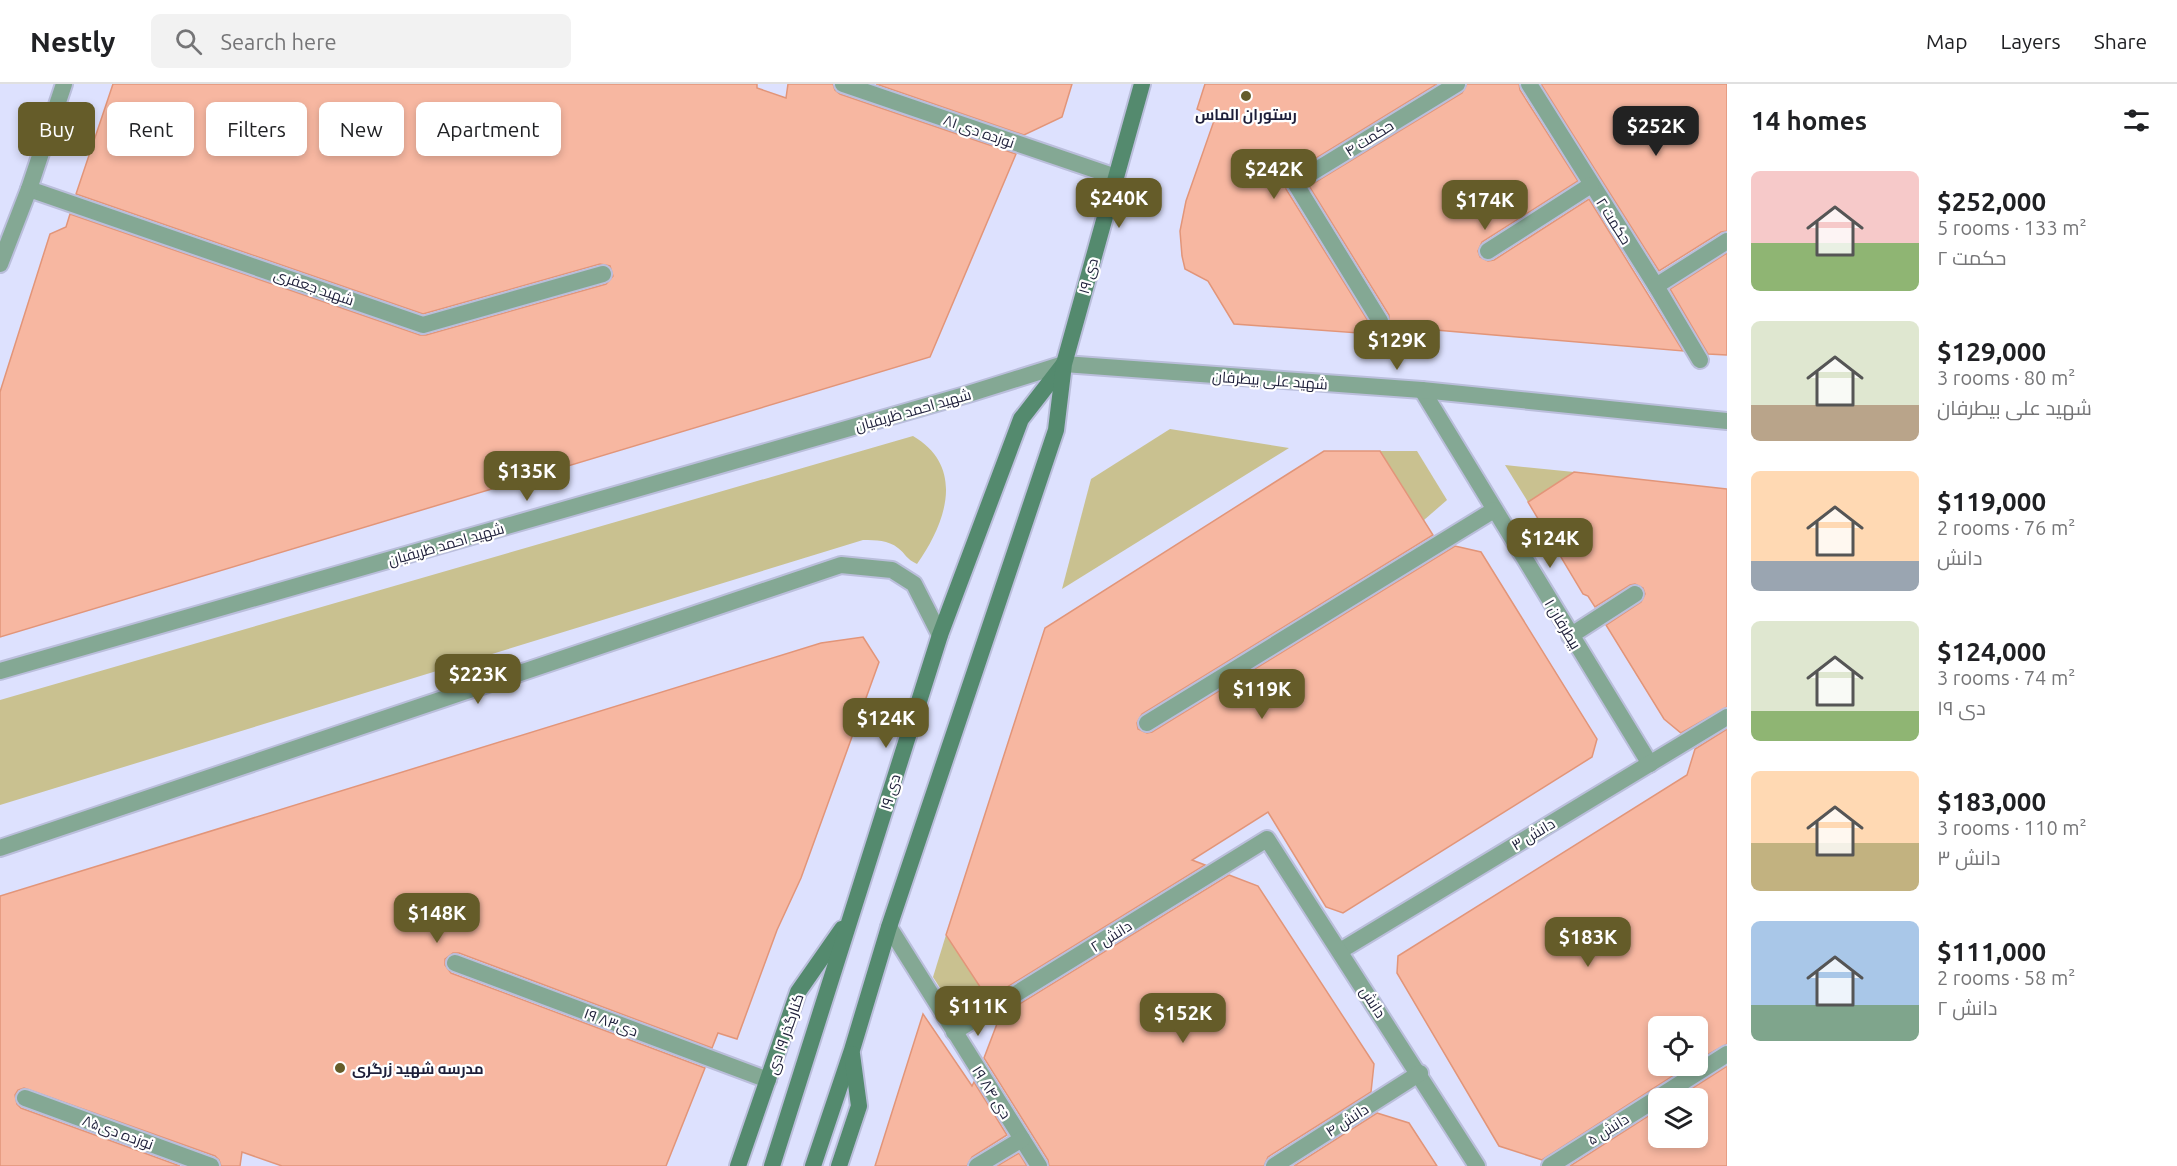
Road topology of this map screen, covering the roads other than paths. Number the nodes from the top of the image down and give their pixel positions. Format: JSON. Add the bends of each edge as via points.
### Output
{"nodes":[{"id":1,"x":64,"y":84,"type":"edge"},
{"id":2,"x":843,"y":84,"type":"edge"},
{"id":3,"x":1142,"y":84,"type":"edge"},
{"id":4,"x":1457,"y":84,"type":"edge"},
{"id":5,"x":1529,"y":84,"type":"edge"},
{"id":6,"x":1116,"y":177,"type":"junction"},
{"id":7,"x":1591,"y":184,"type":"junction"},
{"id":8,"x":29,"y":189,"type":"junction"},
{"id":9,"x":1727,"y":242,"type":"edge"},
{"id":10,"x":1488,"y":251,"type":"dead end"},
{"id":11,"x":0,"y":264,"type":"edge"},
{"id":12,"x":603,"y":274,"type":"dead end"},
{"id":13,"x":1656,"y":286,"type":"junction"},
{"id":14,"x":1380,"y":321,"type":"dead end"},
{"id":15,"x":1700,"y":360,"type":"dead end"},
{"id":16,"x":1064,"y":364,"type":"junction"},
{"id":17,"x":1422,"y":390,"type":"junction"},
{"id":18,"x":1727,"y":421,"type":"edge"},
{"id":19,"x":1494,"y":510,"type":"junction"},
{"id":20,"x":1635,"y":594,"type":"dead end"},
{"id":21,"x":940,"y":634,"type":"junction"},
{"id":22,"x":1570,"y":636,"type":"junction"},
{"id":23,"x":0,"y":671,"type":"edge"},
{"id":24,"x":1727,"y":717,"type":"edge"},
{"id":25,"x":1148,"y":723,"type":"dead end"},
{"id":26,"x":1650,"y":764,"type":"junction"},
{"id":27,"x":1268,"y":839,"type":"joint"},
{"id":28,"x":0,"y":848,"type":"edge"},
{"id":29,"x":852,"y":913,"type":"junction"},
{"id":30,"x":889,"y":927,"type":"junction"},
{"id":31,"x":1340,"y":951,"type":"junction"},
{"id":32,"x":455,"y":963,"type":"dead end"},
{"id":33,"x":954,"y":1032,"type":"junction"},
{"id":34,"x":852,"y":1050,"type":"junction"},
{"id":35,"x":1727,"y":1054,"type":"edge"},
{"id":36,"x":1419,"y":1073,"type":"junction"},
{"id":37,"x":768,"y":1080,"type":"junction"},
{"id":38,"x":24,"y":1098,"type":"dead end"},
{"id":39,"x":1022,"y":1139,"type":"junction"},
{"id":40,"x":211,"y":1166,"type":"edge"},
{"id":41,"x":738,"y":1166,"type":"edge"},
{"id":42,"x":772,"y":1166,"type":"edge"},
{"id":43,"x":813,"y":1166,"type":"edge"},
{"id":44,"x":839,"y":1166,"type":"edge"},
{"id":45,"x":977,"y":1166,"type":"edge"},
{"id":46,"x":1039,"y":1166,"type":"edge"},
{"id":47,"x":1274,"y":1166,"type":"edge"},
{"id":48,"x":1477,"y":1166,"type":"edge"},
{"id":49,"x":1550,"y":1166,"type":"edge"}],
"edges":[{"from":1,"to":8,"type":"street"},
{"from":2,"to":6,"type":"street","name":"نوزده دی ۸۱"},
{"from":3,"to":6,"type":"main road","name":"۱۹ دی"},
{"from":4,"to":14,"type":"street","name":"حکمت ۴","via":[[1295,183]]},
{"from":5,"to":7,"type":"street","name":"حکمت ۲"},
{"from":6,"to":16,"type":"main road","name":"۱۹ دی"},
{"from":7,"to":10,"type":"street"},
{"from":7,"to":13,"type":"street","name":"حکمت ۲"},
{"from":8,"to":11,"type":"street"},
{"from":8,"to":12,"type":"street","name":"شهید جعفری","via":[[423,325]]},
{"from":9,"to":13,"type":"street"},
{"from":13,"to":15,"type":"street","name":"حکمت ۲"},
{"from":16,"to":17,"type":"street","name":"شهید علی بیطرفان"},
{"from":16,"to":21,"type":"main road","name":"۱۹ دی","via":[[1021,419]]},
{"from":16,"to":23,"type":"street","name":"شهید احمد ظریفیان"},
{"from":16,"to":30,"type":"main road","name":"۱۹ دی","via":[[1056,430]]},
{"from":17,"to":18,"type":"street","name":"شهید علی بیطرفان"},
{"from":17,"to":19,"type":"street","name":"بیطرفان ۱"},
{"from":19,"to":22,"type":"street","name":"بیطرفان ۱"},
{"from":19,"to":25,"type":"street"},
{"from":20,"to":22,"type":"street"},
{"from":21,"to":28,"type":"street","via":[[914,584],[892,570],[841,565]]},
{"from":21,"to":29,"type":"main road","name":"۱۹ دی"},
{"from":22,"to":26,"type":"street","name":"بیطرفان ۱"},
{"from":24,"to":26,"type":"street","name":"دانش ۳"},
{"from":26,"to":31,"type":"street","name":"دانش ۳"},
{"from":27,"to":31,"type":"street","name":"دانش"},
{"from":27,"to":33,"type":"street","name":"۲ دانش"},
{"from":29,"to":37,"type":"main road","name":"کنارگذر ۱۹ دی","via":[[798,992]]},
{"from":29,"to":42,"type":"main road","name":"۱۹ دی"},
{"from":30,"to":33,"type":"street","name":"۱۹ دی ۸۴"},
{"from":30,"to":34,"type":"main road","name":"۱۹ دی"},
{"from":31,"to":36,"type":"street","name":"دانش"},
{"from":32,"to":37,"type":"street","name":"۱۹ دی۸۳"},
{"from":33,"to":39,"type":"street","name":"۱۹ دی ۸۴"},
{"from":34,"to":43,"type":"main road","name":"۱۹ دی"},
{"from":34,"to":44,"type":"main road","via":[[859,1106]]},
{"from":35,"to":49,"type":"street","name":"دانش ۵"},
{"from":36,"to":47,"type":"street","name":"دانش ۴"},
{"from":36,"to":48,"type":"street","name":"دانش"},
{"from":37,"to":41,"type":"main road","name":"کنارگذر ۱۹ دی"},
{"from":38,"to":40,"type":"street","name":"نوزده دی۸۵"},
{"from":39,"to":45,"type":"street"},
{"from":39,"to":46,"type":"street","name":"۱۹ دی ۸۴"}]}
